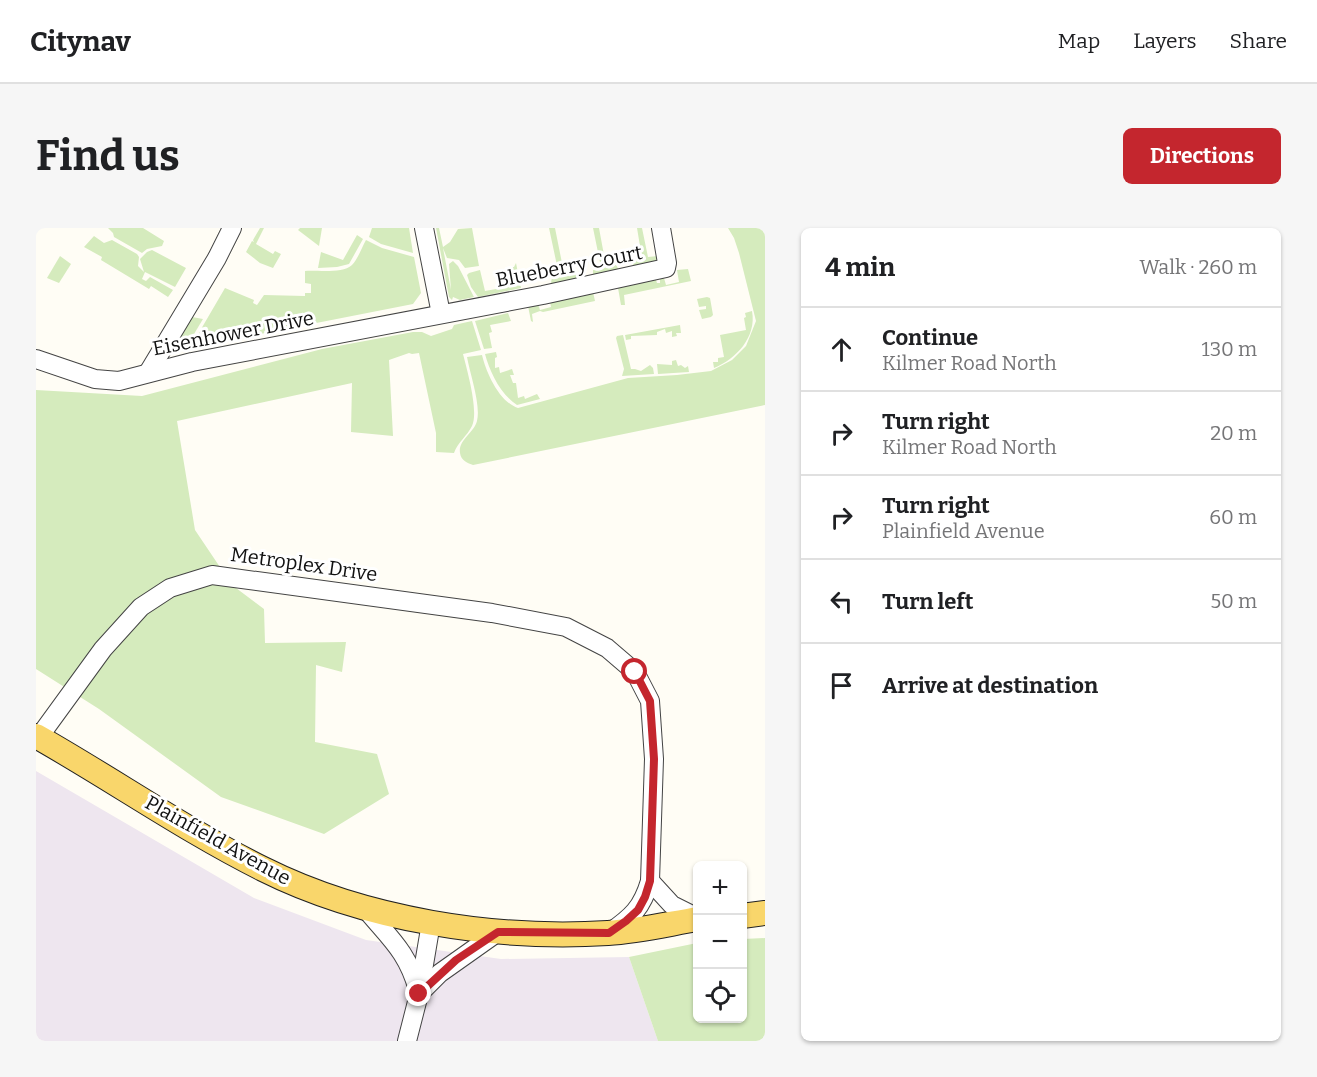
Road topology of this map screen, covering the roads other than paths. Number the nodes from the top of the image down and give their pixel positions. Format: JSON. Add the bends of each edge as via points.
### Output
{"nodes":[{"id":1,"x":232,"y":228,"type":"edge"},
{"id":2,"x":424,"y":228,"type":"edge"},
{"id":3,"x":661,"y":228,"type":"edge"},
{"id":4,"x":441,"y":314,"type":"junction"},
{"id":5,"x":36,"y":360,"type":"edge"},
{"id":6,"x":148,"y":373,"type":"junction"},
{"id":7,"x":38,"y":736,"type":"edge"},
{"id":8,"x":650,"y":881,"type":"junction"},
{"id":9,"x":364,"y":907,"type":"junction"},
{"id":10,"x":765,"y":913,"type":"edge"},
{"id":11,"x":747,"y":915,"type":"edge"},
{"id":12,"x":693,"y":916,"type":"edge"},
{"id":13,"x":693,"y":920,"type":"edge"},
{"id":14,"x":432,"y":923,"type":"junction"},
{"id":15,"x":498,"y":932,"type":"junction"},
{"id":16,"x":609,"y":933,"type":"junction"},
{"id":17,"x":419,"y":994,"type":"junction"},
{"id":18,"x":406,"y":1041,"type":"edge"}],
"edges":[{"from":1,"to":6,"type":"street"},
{"from":2,"to":4,"type":"street"},
{"from":3,"to":4,"type":"street","name":"Blueberry Court","via":[[667,263],[663,270]]},
{"from":4,"to":6,"type":"street","name":"Eisenhower Drive"},
{"from":5,"to":6,"type":"street","name":"Eisenhower Drive","via":[[94,379],[119,381]]},
{"from":7,"to":8,"type":"street","name":"Metroplex Drive","via":[[110,641],[141,607],[170,588],[212,575],[492,613],[566,627],[607,648],[635,672],[650,701]]},
{"from":7,"to":9,"type":"main road","name":"Plainfield Avenue","via":[[264,870]]},
{"from":8,"to":12,"type":"street","via":[[672,905]]},
{"from":8,"to":16,"type":"street","via":[[638,910]]},
{"from":9,"to":14,"type":"main road","name":"Plainfield Avenue"},
{"from":9,"to":17,"type":"street","via":[[402,951]]},
{"from":10,"to":11,"type":"main road"},
{"from":13,"to":16,"type":"main road","name":"Plainfield Avenue"},
{"from":14,"to":15,"type":"main road","name":"Plainfield Avenue"},
{"from":14,"to":17,"type":"street"},
{"from":15,"to":16,"type":"main road","name":"Plainfield Avenue"},
{"from":15,"to":17,"type":"street","via":[[448,967]]},
{"from":17,"to":18,"type":"street"}]}
